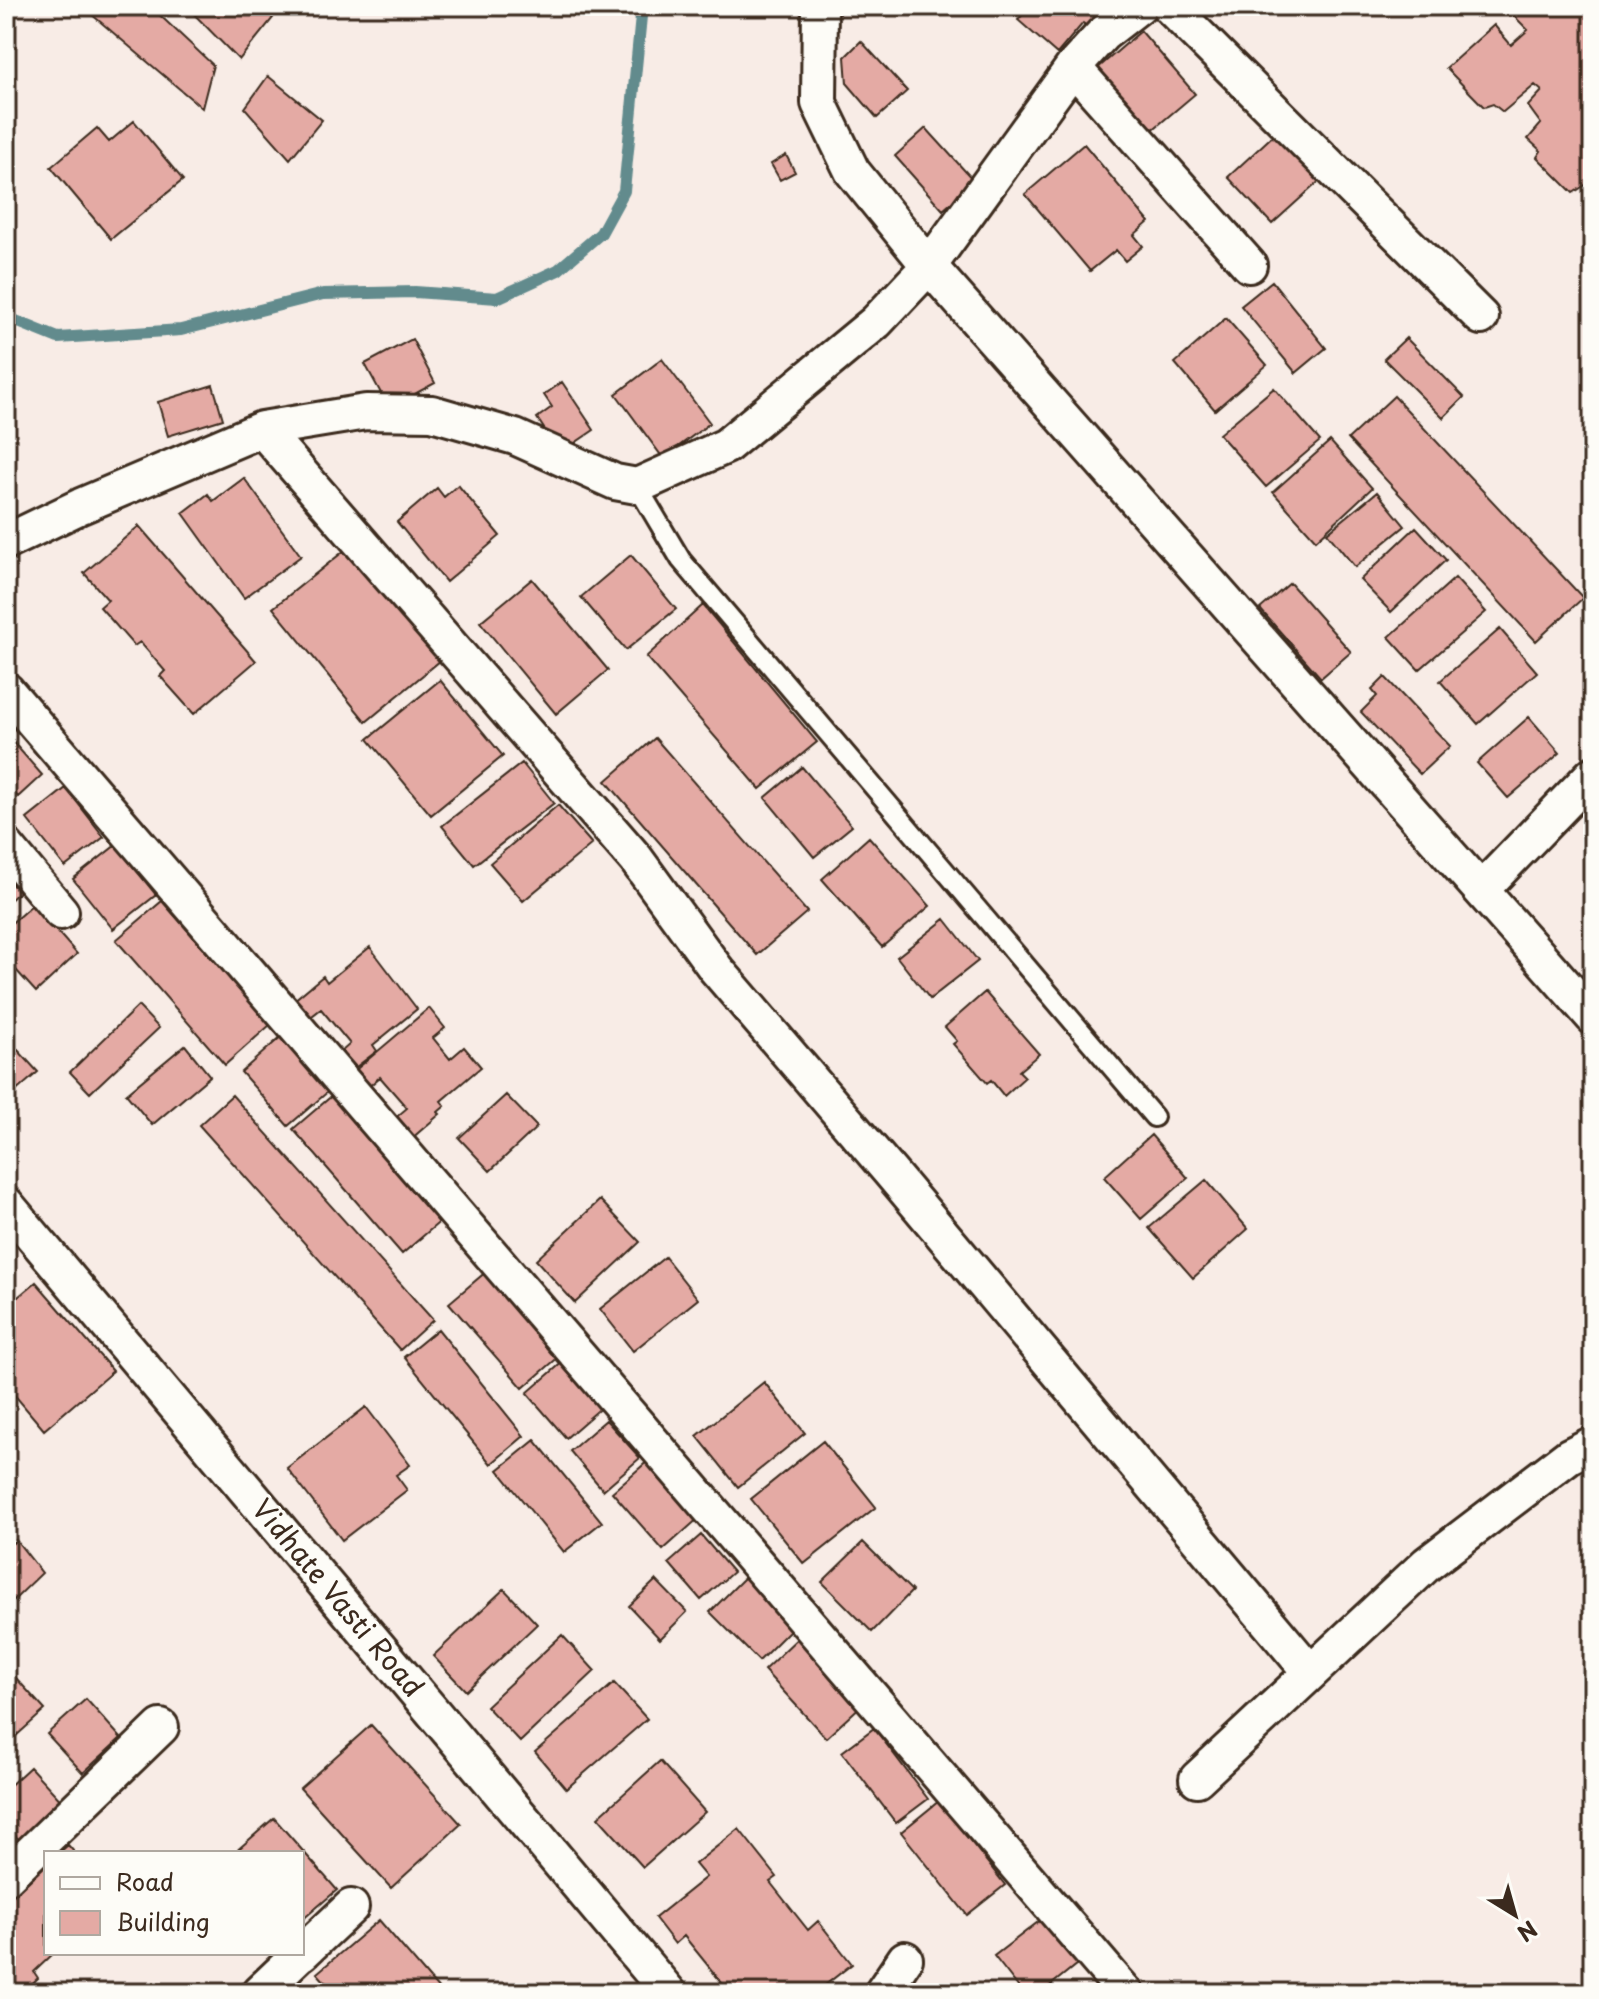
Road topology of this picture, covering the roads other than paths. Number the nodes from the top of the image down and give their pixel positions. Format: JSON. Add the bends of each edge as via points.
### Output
{"nodes":[{"id":1,"x":820,"y":6,"type":"edge"},
{"id":2,"x":1139,"y":6,"type":"edge"},
{"id":3,"x":1169,"y":6,"type":"edge"},
{"id":4,"x":1073,"y":67,"type":"junction"},
{"id":5,"x":1249,"y":265,"type":"dead end"},
{"id":6,"x":929,"y":266,"type":"junction"},
{"id":7,"x":1481,"y":317,"type":"dead end"},
{"id":8,"x":262,"y":429,"type":"junction"},
{"id":9,"x":637,"y":486,"type":"junction"},
{"id":10,"x":6,"y":542,"type":"edge"},
{"id":11,"x":6,"y":690,"type":"edge"},
{"id":12,"x":1593,"y":774,"type":"edge"},
{"id":13,"x":6,"y":846,"type":"edge"},
{"id":14,"x":1481,"y":890,"type":"junction"},
{"id":15,"x":61,"y":912,"type":"dead end"},
{"id":16,"x":1593,"y":1017,"type":"edge"},
{"id":17,"x":1154,"y":1117,"type":"dead end"},
{"id":18,"x":6,"y":1204,"type":"edge"},
{"id":19,"x":1593,"y":1444,"type":"edge"},
{"id":20,"x":1310,"y":1672,"type":"junction"},
{"id":21,"x":161,"y":1727,"type":"dead end"},
{"id":22,"x":1197,"y":1779,"type":"dead end"},
{"id":23,"x":6,"y":1877,"type":"edge"},
{"id":24,"x":351,"y":1907,"type":"dead end"},
{"id":25,"x":304,"y":1951,"type":"edge"},
{"id":26,"x":300,"y":1955,"type":"edge"},
{"id":27,"x":905,"y":1959,"type":"dead end"},
{"id":28,"x":259,"y":1993,"type":"edge"},
{"id":29,"x":669,"y":1993,"type":"edge"},
{"id":30,"x":882,"y":1993,"type":"edge"},
{"id":31,"x":1126,"y":1993,"type":"edge"}],
"edges":[{"from":1,"to":6,"type":"street","via":[[819,103],[852,171]]},
{"from":2,"to":4,"type":"street"},
{"from":3,"to":7,"type":"street"},
{"from":4,"to":5,"type":"street"},
{"from":4,"to":6,"type":"street"},
{"from":6,"to":9,"type":"street","via":[[876,322],[726,446]]},
{"from":6,"to":14,"type":"street"},
{"from":8,"to":9,"type":"street","via":[[366,412],[432,413],[515,437],[615,482]]},
{"from":8,"to":10,"type":"street"},
{"from":8,"to":20,"type":"street","via":[[636,859],[716,969]]},
{"from":9,"to":17,"type":"lane","via":[[681,560]]},
{"from":11,"to":31,"type":"street"},
{"from":12,"to":14,"type":"street"},
{"from":13,"to":15,"type":"street"},
{"from":14,"to":16,"type":"street"},
{"from":18,"to":29,"type":"street","name":"Vidhate Vasti Road"},
{"from":19,"to":20,"type":"street","via":[[1569,1456],[1427,1564]]},
{"from":20,"to":22,"type":"street"},
{"from":21,"to":23,"type":"street"},
{"from":24,"to":25,"type":"street"},
{"from":26,"to":28,"type":"street"},
{"from":27,"to":30,"type":"street"}]}
